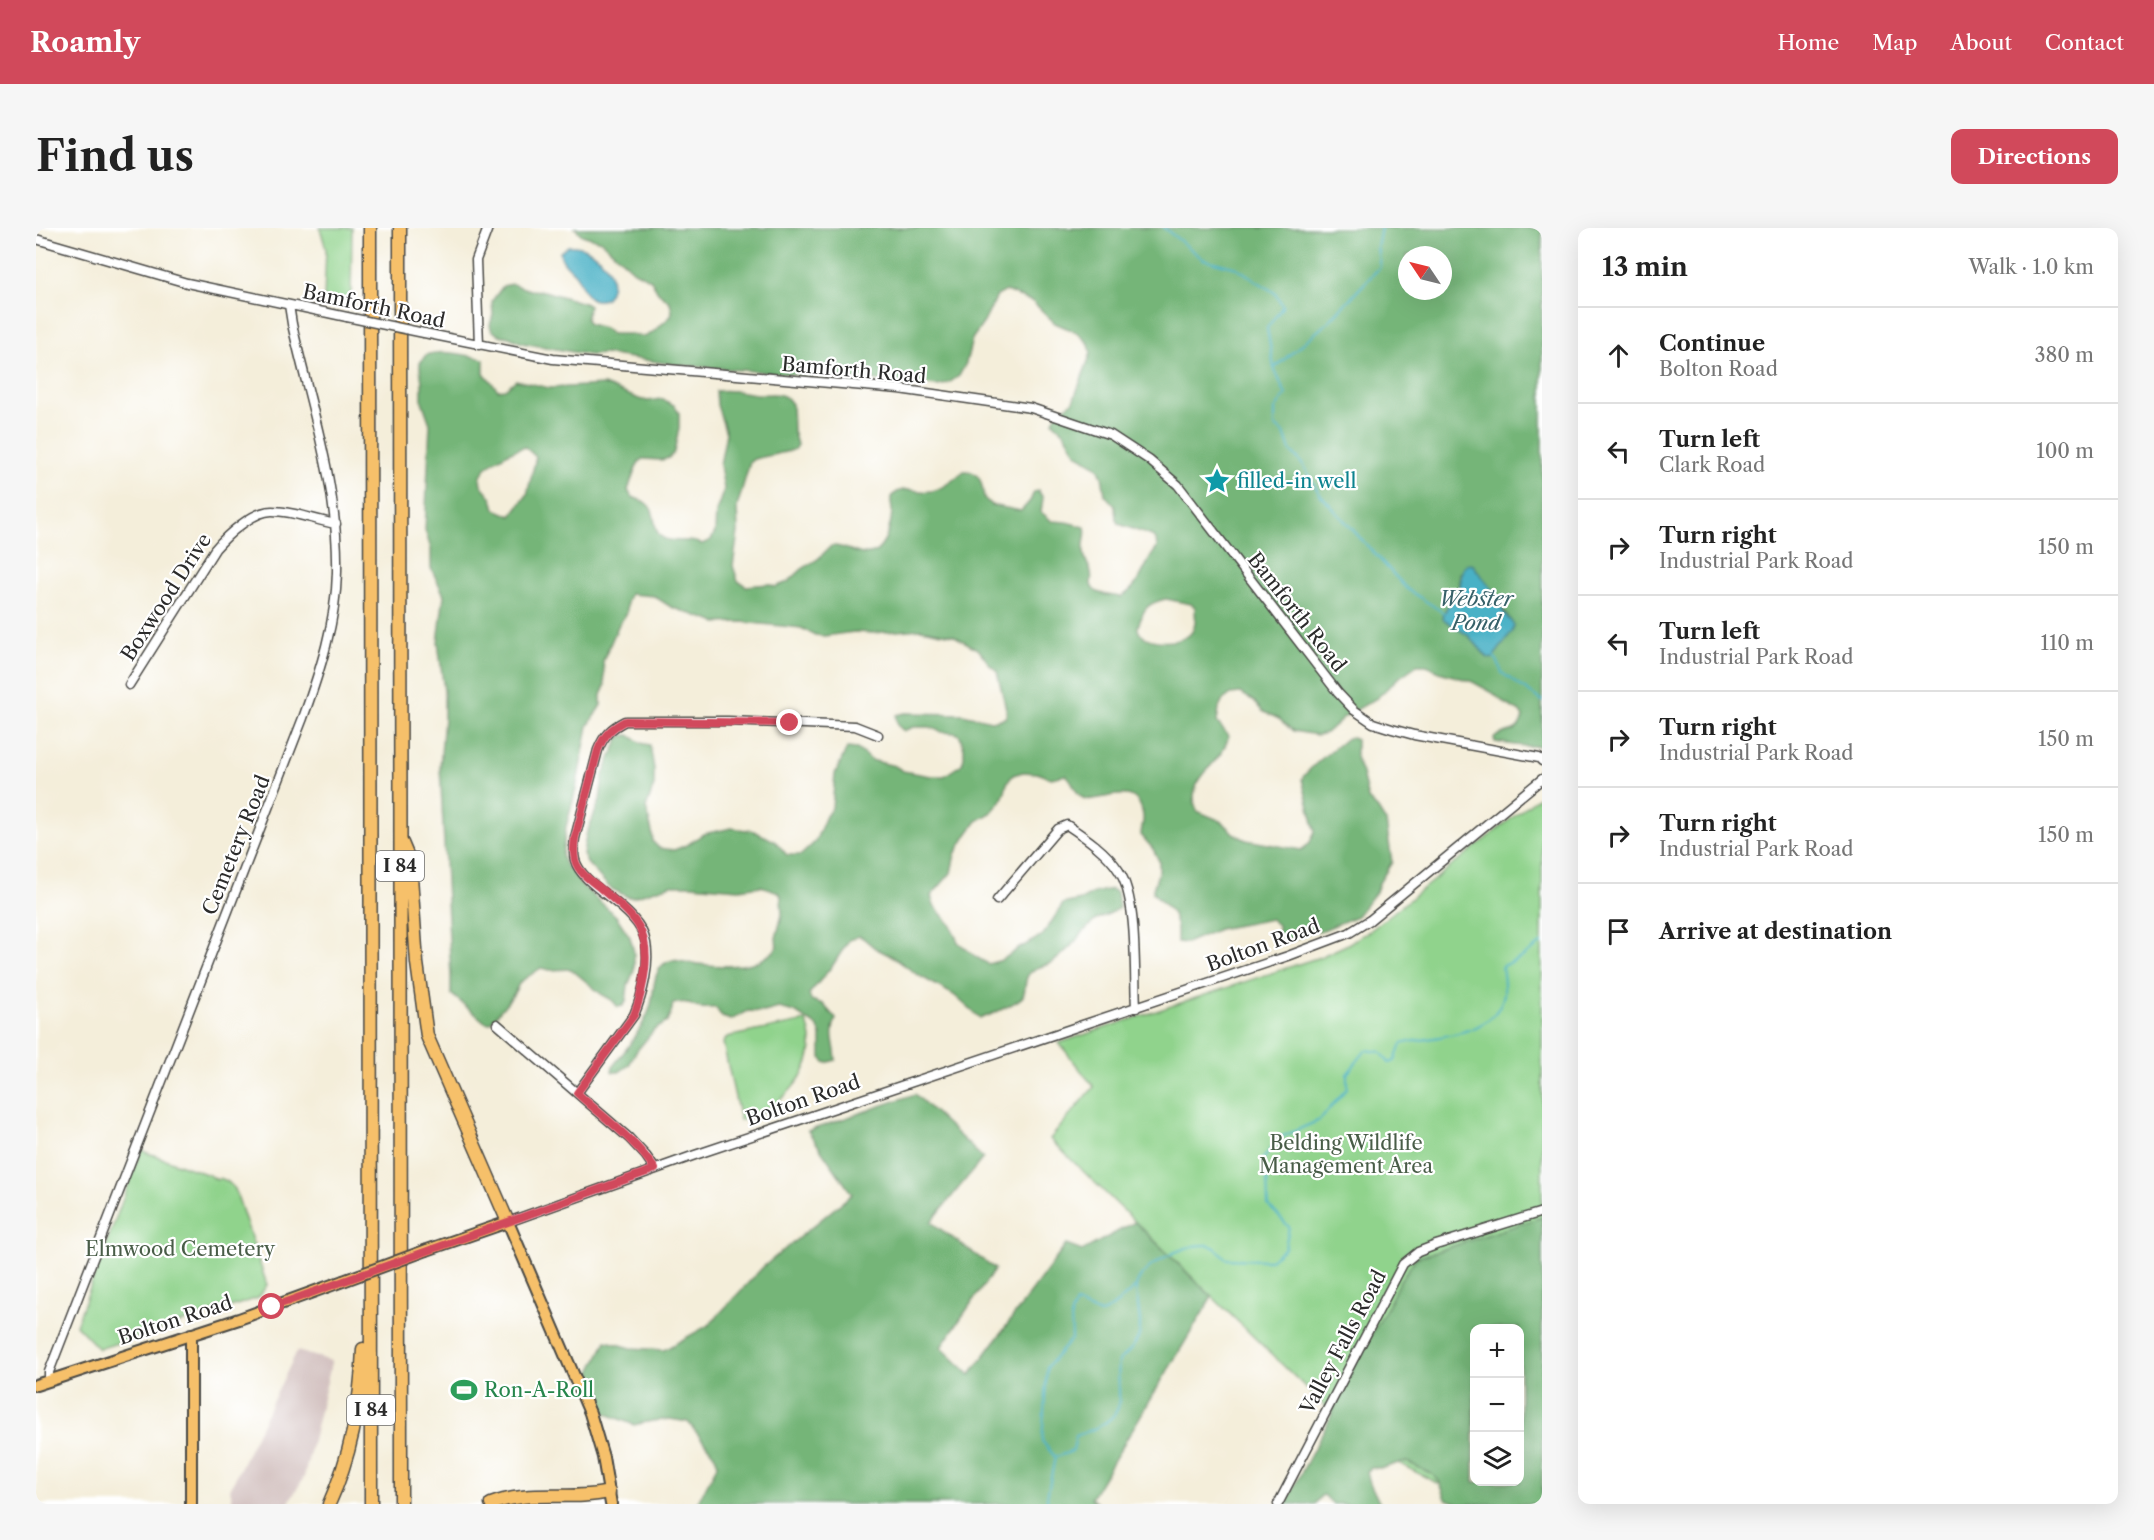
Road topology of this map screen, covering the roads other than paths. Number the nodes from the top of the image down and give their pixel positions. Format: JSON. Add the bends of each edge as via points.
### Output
{"nodes":[{"id":1,"x":370,"y":228,"type":"edge"},
{"id":2,"x":400,"y":228,"type":"edge"},
{"id":3,"x":488,"y":228,"type":"edge"},
{"id":4,"x":36,"y":239,"type":"edge"},
{"id":5,"x":289,"y":305,"type":"junction"},
{"id":6,"x":479,"y":345,"type":"junction"},
{"id":7,"x":336,"y":525,"type":"junction"},
{"id":8,"x":129,"y":685,"type":"dead end"},
{"id":9,"x":878,"y":735,"type":"dead end"},
{"id":10,"x":1542,"y":761,"type":"edge"},
{"id":11,"x":1542,"y":779,"type":"edge"},
{"id":12,"x":400,"y":838,"type":"junction"},
{"id":13,"x":997,"y":900,"type":"dead end"},
{"id":14,"x":1136,"y":1008,"type":"junction"},
{"id":15,"x":497,"y":1024,"type":"dead end"},
{"id":16,"x":577,"y":1093,"type":"junction"},
{"id":17,"x":655,"y":1169,"type":"junction"},
{"id":18,"x":1542,"y":1212,"type":"edge"},
{"id":19,"x":508,"y":1222,"type":"junction"},
{"id":20,"x":371,"y":1316,"type":"junction"},
{"id":21,"x":191,"y":1334,"type":"junction"},
{"id":22,"x":49,"y":1380,"type":"junction"},
{"id":23,"x":36,"y":1385,"type":"edge"},
{"id":24,"x":544,"y":1497,"type":"junction"},
{"id":25,"x":610,"y":1498,"type":"edge"},
{"id":26,"x":191,"y":1504,"type":"edge"},
{"id":27,"x":329,"y":1504,"type":"edge"},
{"id":28,"x":371,"y":1504,"type":"edge"},
{"id":29,"x":401,"y":1504,"type":"edge"},
{"id":30,"x":491,"y":1504,"type":"edge"},
{"id":31,"x":562,"y":1504,"type":"edge"},
{"id":32,"x":1278,"y":1504,"type":"edge"}],
"edges":[{"from":1,"to":20,"type":"highway","number":"I 84"},
{"from":2,"to":12,"type":"highway","number":"I 84"},
{"from":3,"to":6,"type":"street","via":[[476,260]]},
{"from":4,"to":5,"type":"street","name":"Bamforth Road","via":[[187,284]]},
{"from":5,"to":6,"type":"street","name":"Bamforth Road","bridge":true},
{"from":5,"to":7,"type":"street","name":"Cemetery Road"},
{"from":6,"to":10,"type":"street","name":"Bamforth Road","via":[[553,359],[991,400],[1031,408],[1111,435],[1178,485],[1354,710],[1373,723],[1414,735]]},
{"from":7,"to":8,"type":"street","name":"Boxwood Drive","via":[[269,511],[227,535]]},
{"from":7,"to":22,"type":"street","name":"Cemetery Road","via":[[332,621],[316,683]]},
{"from":9,"to":16,"type":"street","via":[[855,726],[625,721],[603,737],[575,838],[575,862],[641,928],[647,956],[634,1015]]},
{"from":11,"to":14,"type":"street","name":"Bolton Road","via":[[1387,907],[1349,933]]},
{"from":12,"to":19,"type":"highway","via":[[410,862],[427,1036]]},
{"from":12,"to":29,"type":"highway","number":"I 84"},
{"from":13,"to":14,"type":"street","via":[[1058,829],[1067,825],[1077,831],[1109,858],[1127,885]]},
{"from":14,"to":17,"type":"street","name":"Bolton Road"},
{"from":15,"to":16,"type":"street"},
{"from":16,"to":17,"type":"street","via":[[629,1138]]},
{"from":17,"to":19,"type":"street","name":"Bolton Road"},
{"from":18,"to":32,"type":"street","name":"Valley Falls Road","via":[[1436,1245],[1403,1264]]},
{"from":19,"to":21,"type":"main road","name":"Bolton Road","bridge":true},
{"from":19,"to":25,"type":"main road","via":[[590,1413]]},
{"from":20,"to":27,"type":"highway","via":[[364,1340],[352,1434]]},
{"from":20,"to":28,"type":"highway","number":"I 84"},
{"from":21,"to":22,"type":"main road","name":"Bolton Road"},
{"from":21,"to":26,"type":"main road"},
{"from":22,"to":23,"type":"main road","name":"Bolton Road"},
{"from":24,"to":25,"type":"highway"},
{"from":24,"to":30,"type":"highway","via":[[512,1498]]},
{"from":24,"to":31,"type":"highway"}]}
